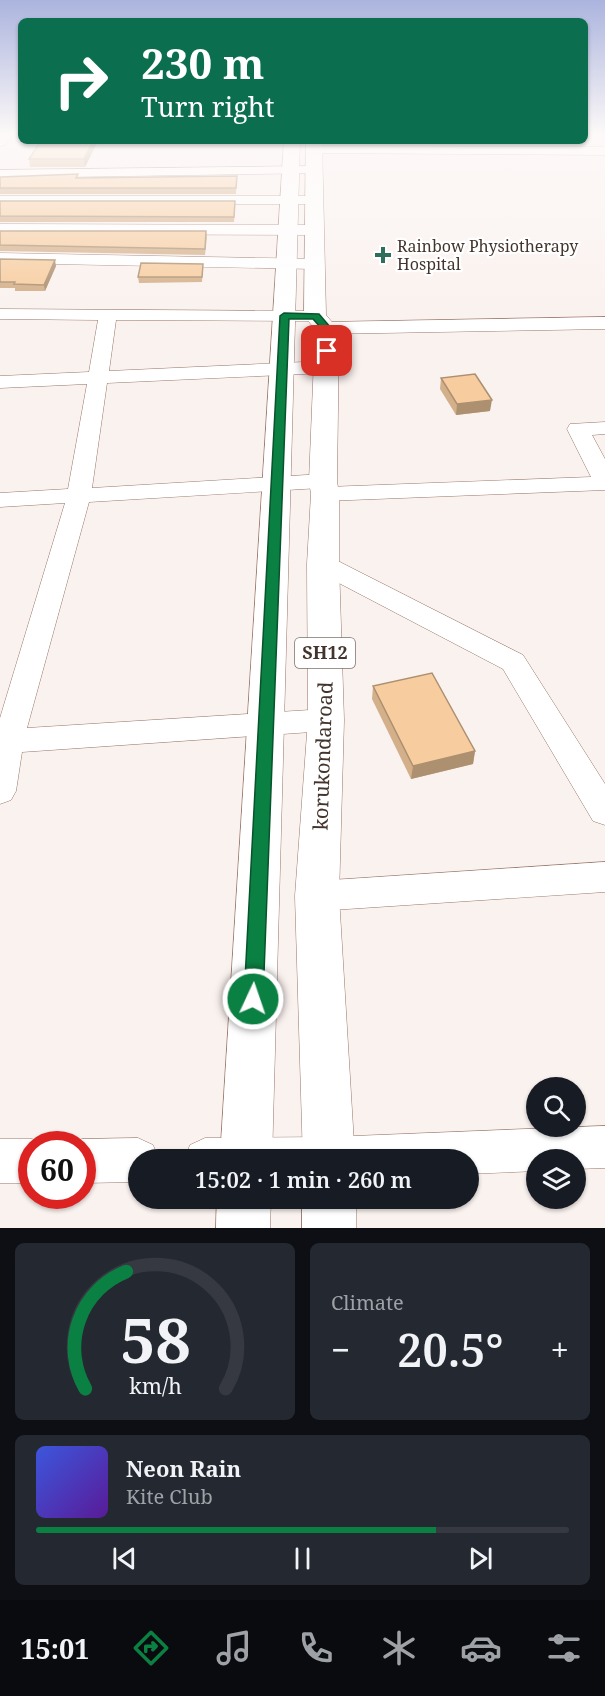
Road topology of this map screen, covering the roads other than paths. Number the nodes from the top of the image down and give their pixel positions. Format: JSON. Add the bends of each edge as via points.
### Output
{"nodes":[{"id":1,"x":164,"y":190,"type":"edge"},
{"id":2,"x":250,"y":190,"type":"edge"},
{"id":3,"x":304,"y":190,"type":"edge"},
{"id":4,"x":0,"y":200,"type":"edge"},
{"id":5,"x":0,"y":229,"type":"edge"},
{"id":6,"x":0,"y":258,"type":"edge"},
{"id":7,"x":301,"y":264,"type":"junction"},
{"id":8,"x":0,"y":314,"type":"edge"},
{"id":9,"x":108,"y":314,"type":"junction"},
{"id":10,"x":309,"y":320,"type":"junction"},
{"id":11,"x":605,"y":323,"type":"edge"},
{"id":12,"x":326,"y":368,"type":"junction"},
{"id":13,"x":282,"y":369,"type":"junction"},
{"id":14,"x":97,"y":377,"type":"junction"},
{"id":15,"x":0,"y":382,"type":"edge"},
{"id":16,"x":605,"y":428,"type":"edge"},
{"id":17,"x":605,"y":482,"type":"edge"},
{"id":18,"x":277,"y":484,"type":"junction"},
{"id":19,"x":324,"y":488,"type":"junction"},
{"id":20,"x":79,"y":496,"type":"junction"},
{"id":21,"x":0,"y":500,"type":"edge"},
{"id":22,"x":323,"y":564,"type":"junction"},
{"id":23,"x":326,"y":720,"type":"junction"},
{"id":24,"x":266,"y":724,"type":"junction"},
{"id":25,"x":4,"y":742,"type":"edge"},
{"id":26,"x":0,"y":791,"type":"edge"},
{"id":27,"x":605,"y":812,"type":"edge"},
{"id":28,"x":605,"y":877,"type":"edge"},
{"id":29,"x":317,"y":897,"type":"junction"},
{"id":30,"x":605,"y":1147,"type":"edge"},
{"id":31,"x":246,"y":1149,"type":"edge"},
{"id":32,"x":328,"y":1149,"type":"edge"},
{"id":33,"x":479,"y":1158,"type":"edge"},
{"id":34,"x":128,"y":1160,"type":"edge"},
{"id":35,"x":0,"y":1161,"type":"edge"},
{"id":36,"x":18,"y":1161,"type":"edge"},
{"id":37,"x":96,"y":1161,"type":"edge"},
{"id":38,"x":244,"y":1209,"type":"edge"},
{"id":39,"x":330,"y":1209,"type":"edge"},
{"id":40,"x":243,"y":1228,"type":"edge"},
{"id":41,"x":330,"y":1228,"type":"edge"}],
"edges":[{"from":1,"to":4,"type":"street"},
{"from":2,"to":5,"type":"street"},
{"from":3,"to":7,"type":"main road","name":"korukondaroad","number":"SH12"},
{"from":6,"to":7,"type":"street"},
{"from":7,"to":10,"type":"main road","name":"korukondaroad","number":"SH12"},
{"from":8,"to":9,"type":"street"},
{"from":9,"to":10,"type":"street"},
{"from":9,"to":14,"type":"street"},
{"from":10,"to":11,"type":"street"},
{"from":10,"to":12,"type":"main road","name":"korukondaroad","number":"SH12"},
{"from":10,"to":13,"type":"main road","number":"SH12"},
{"from":12,"to":13,"type":"street"},
{"from":12,"to":19,"type":"main road","name":"korukondaroad","number":"SH12"},
{"from":13,"to":14,"type":"street"},
{"from":13,"to":18,"type":"main road","number":"SH12"},
{"from":14,"to":15,"type":"street"},
{"from":14,"to":20,"type":"street"},
{"from":16,"to":17,"type":"street","via":[[578,429]]},
{"from":17,"to":19,"type":"street"},
{"from":18,"to":19,"type":"street"},
{"from":18,"to":20,"type":"street"},
{"from":18,"to":24,"type":"main road","number":"SH12"},
{"from":19,"to":22,"type":"main road","name":"korukondaroad","number":"SH12"},
{"from":20,"to":21,"type":"street"},
{"from":20,"to":25,"type":"street"},
{"from":22,"to":23,"type":"main road","name":"korukondaroad","number":"SH12"},
{"from":22,"to":27,"type":"street","via":[[513,662]]},
{"from":23,"to":24,"type":"street"},
{"from":23,"to":29,"type":"main road","name":"korukondaroad","number":"SH12"},
{"from":24,"to":25,"type":"street"},
{"from":24,"to":31,"type":"main road","number":"SH12"},
{"from":25,"to":26,"type":"street"},
{"from":28,"to":29,"type":"street"},
{"from":29,"to":32,"type":"main road","name":"korukondaroad","number":"SH12"},
{"from":30,"to":33,"type":"street"},
{"from":34,"to":37,"type":"street"},
{"from":35,"to":36,"type":"street"},
{"from":38,"to":40,"type":"main road"},
{"from":39,"to":41,"type":"main road","name":"korukondaroad","number":"SH12"}]}
